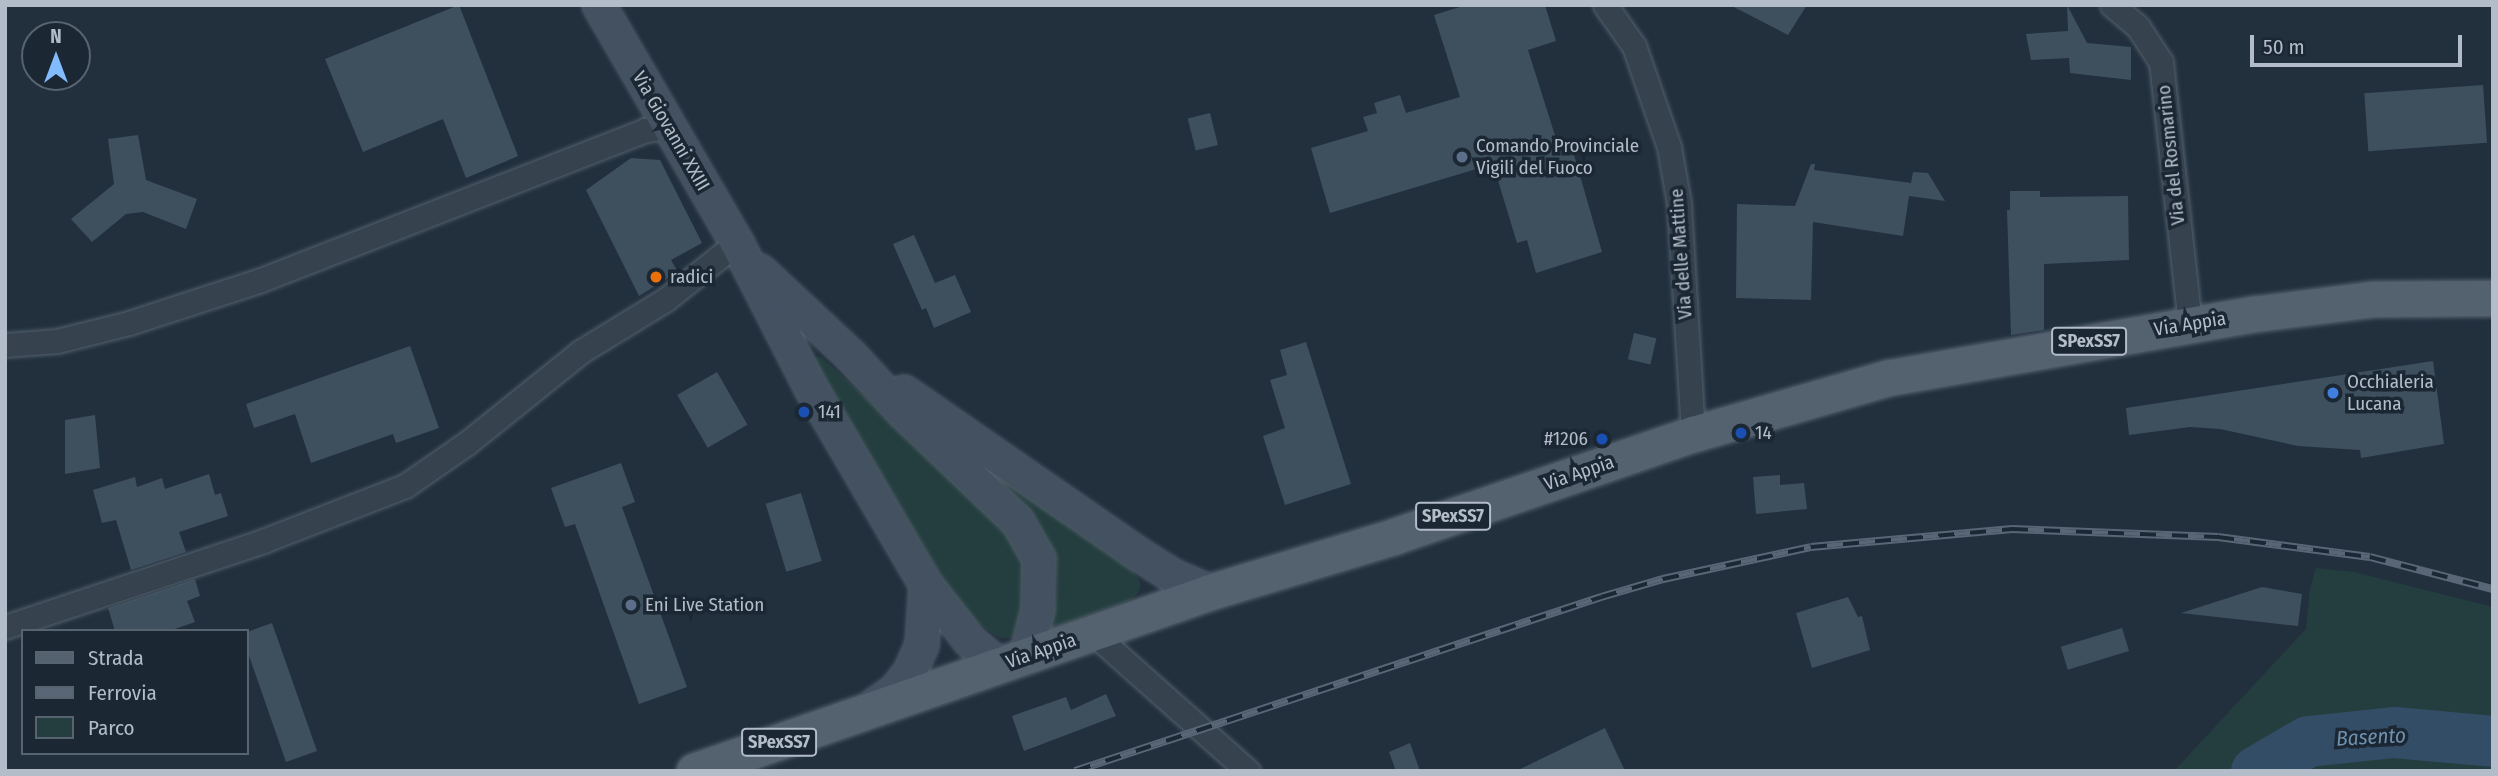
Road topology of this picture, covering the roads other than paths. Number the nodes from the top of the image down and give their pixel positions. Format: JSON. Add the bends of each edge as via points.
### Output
{"nodes":[{"id":1,"x":599,"y":5,"type":"edge"},
{"id":2,"x":1605,"y":5,"type":"edge"},
{"id":3,"x":2112,"y":5,"type":"edge"},
{"id":4,"x":668,"y":127,"type":"junction"},
{"id":5,"x":740,"y":250,"type":"junction"},
{"id":6,"x":2493,"y":298,"type":"edge"},
{"id":7,"x":2189,"y":324,"type":"junction"},
{"id":8,"x":5,"y":345,"type":"edge"},
{"id":9,"x":850,"y":355,"type":"junction"},
{"id":10,"x":1693,"y":434,"type":"junction"},
{"id":11,"x":926,"y":585,"type":"junction"},
{"id":12,"x":1210,"y":592,"type":"junction"},
{"id":13,"x":5,"y":627,"type":"edge"},
{"id":14,"x":1093,"y":633,"type":"junction"},
{"id":15,"x":1013,"y":661,"type":"junction"},
{"id":16,"x":864,"y":713,"type":"junction"},
{"id":17,"x":694,"y":771,"type":"edge"},
{"id":18,"x":1248,"y":771,"type":"edge"}],
"edges":[{"from":1,"to":4,"type":"main road","name":"Via Giovanni XXIII"},
{"from":2,"to":10,"type":"street","name":"Via delle Mattine","via":[[1634,46],[1671,157],[1679,204]]},
{"from":3,"to":7,"type":"street","name":"Via del Rosmarino","via":[[2137,27],[2161,62]]},
{"from":4,"to":5,"type":"main road","name":"Via Giovanni XXIII"},
{"from":4,"to":8,"type":"street","via":[[645,130],[261,280],[129,323],[57,341]]},
{"from":5,"to":9,"type":"main road"},
{"from":5,"to":11,"type":"main road","via":[[811,388]]},
{"from":5,"to":13,"type":"street","via":[[580,352],[467,443],[405,486],[263,541]]},
{"from":6,"to":7,"type":"main road","name":"Via Appia","number":"SPexSS7","via":[[2372,299]]},
{"from":7,"to":10,"type":"main road","name":"Via Appia","number":"SPexSS7","via":[[1887,378]]},
{"from":9,"to":12,"type":"main road","via":[[1135,552]]},
{"from":9,"to":15,"type":"main road","via":[[1031,540],[1039,559],[1038,610]]},
{"from":10,"to":12,"type":"main road","name":"Via Appia","number":"SPexSS7","via":[[1395,536]]},
{"from":11,"to":15,"type":"main road","via":[[970,641]]},
{"from":11,"to":16,"type":"main road","via":[[925,632],[910,672],[897,690]]},
{"from":12,"to":14,"type":"main road","name":"Via Appia","number":"SPexSS7"},
{"from":14,"to":15,"type":"main road","name":"Via Appia","number":"SPexSS7"},
{"from":14,"to":18,"type":"street"},
{"from":15,"to":16,"type":"main road","name":"Via Appia","number":"SPexSS7"},
{"from":16,"to":17,"type":"main road","name":"Via Appia","number":"SPexSS7"}]}
